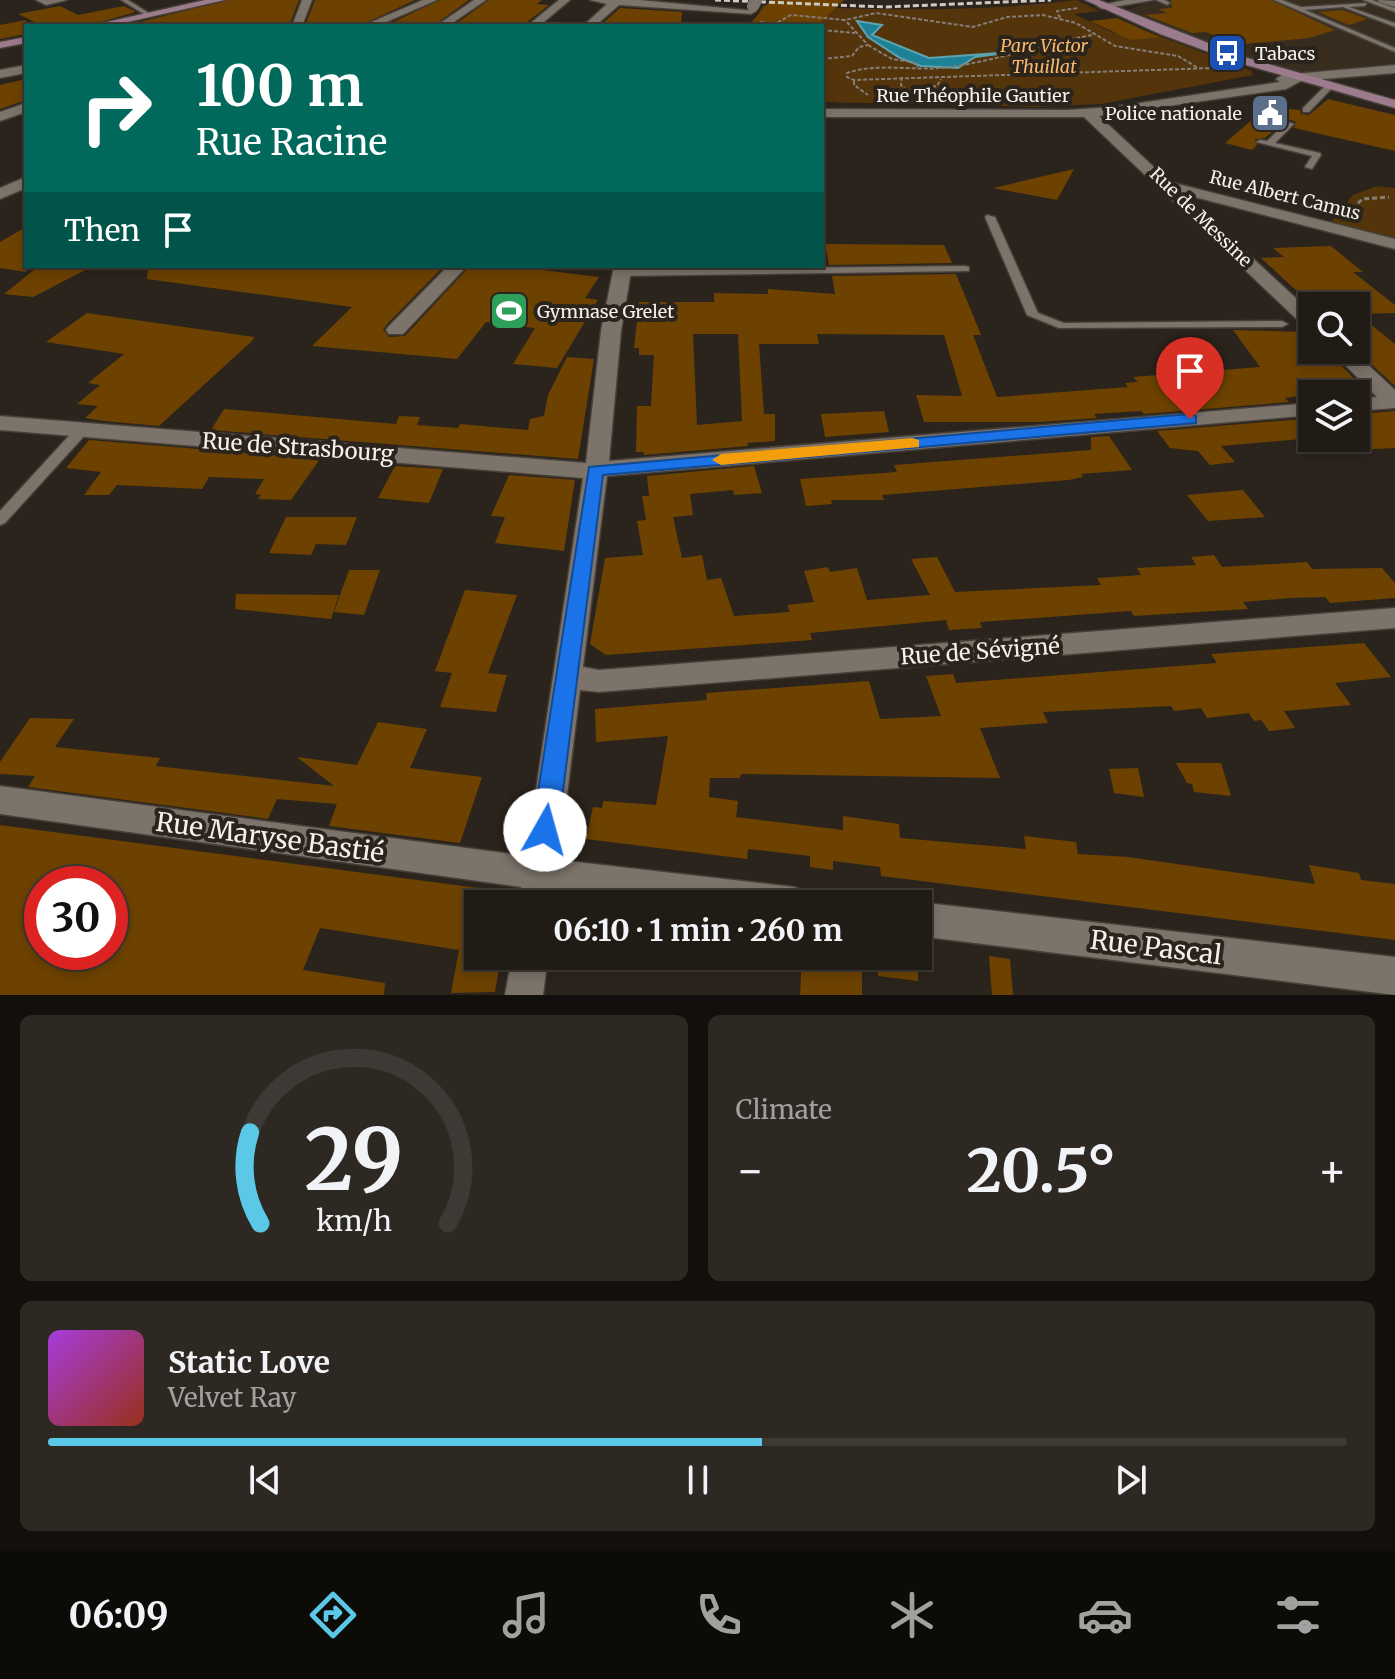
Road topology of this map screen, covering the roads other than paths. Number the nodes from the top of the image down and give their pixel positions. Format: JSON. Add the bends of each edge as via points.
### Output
{"nodes":[{"id":1,"x":39,"y":0,"type":"edge"},
{"id":2,"x":64,"y":0,"type":"edge"},
{"id":3,"x":126,"y":0,"type":"edge"},
{"id":4,"x":220,"y":0,"type":"edge"},
{"id":5,"x":307,"y":0,"type":"edge"},
{"id":6,"x":432,"y":0,"type":"edge"},
{"id":7,"x":481,"y":0,"type":"edge"},
{"id":8,"x":565,"y":0,"type":"edge"},
{"id":9,"x":595,"y":0,"type":"edge"},
{"id":10,"x":1149,"y":0,"type":"edge"},
{"id":11,"x":1159,"y":0,"type":"edge"},
{"id":12,"x":1277,"y":0,"type":"edge"},
{"id":13,"x":617,"y":1,"type":"edge"},
{"id":14,"x":1096,"y":3,"type":"edge"},
{"id":15,"x":1167,"y":3,"type":"dead end"},
{"id":16,"x":1395,"y":4,"type":"edge"},
{"id":17,"x":1340,"y":6,"type":"junction"},
{"id":18,"x":693,"y":8,"type":"junction"},
{"id":19,"x":1300,"y":9,"type":"junction"},
{"id":20,"x":1369,"y":9,"type":"edge"},
{"id":21,"x":750,"y":13,"type":"edge"},
{"id":22,"x":1395,"y":13,"type":"edge"},
{"id":23,"x":149,"y":15,"type":"junction"},
{"id":24,"x":684,"y":19,"type":"dead end"},
{"id":25,"x":108,"y":24,"type":"edge"},
{"id":26,"x":298,"y":24,"type":"edge"},
{"id":27,"x":372,"y":24,"type":"edge"},
{"id":28,"x":444,"y":24,"type":"edge"},
{"id":29,"x":535,"y":24,"type":"edge"},
{"id":30,"x":590,"y":24,"type":"edge"},
{"id":31,"x":1394,"y":30,"type":"edge"},
{"id":32,"x":1381,"y":34,"type":"dead end"},
{"id":33,"x":1360,"y":35,"type":"junction"},
{"id":34,"x":24,"y":40,"type":"edge"},
{"id":35,"x":0,"y":45,"type":"edge"},
{"id":36,"x":1395,"y":50,"type":"edge"},
{"id":37,"x":24,"y":69,"type":"edge"},
{"id":38,"x":1395,"y":69,"type":"edge"},
{"id":39,"x":0,"y":74,"type":"edge"},
{"id":40,"x":1296,"y":79,"type":"junction"},
{"id":41,"x":1329,"y":87,"type":"junction"},
{"id":42,"x":1395,"y":104,"type":"edge"},
{"id":43,"x":24,"y":108,"type":"edge"},
{"id":44,"x":1306,"y":110,"type":"dead end"},
{"id":45,"x":824,"y":113,"type":"edge"},
{"id":46,"x":1088,"y":113,"type":"junction"},
{"id":47,"x":0,"y":117,"type":"edge"},
{"id":48,"x":1293,"y":121,"type":"dead end"},
{"id":49,"x":1309,"y":167,"type":"dead end"},
{"id":50,"x":24,"y":183,"type":"edge"},
{"id":51,"x":1166,"y":184,"type":"junction"},
{"id":52,"x":3,"y":190,"type":"edge"},
{"id":53,"x":990,"y":217,"type":"dead end"},
{"id":54,"x":1395,"y":244,"type":"edge"},
{"id":55,"x":456,"y":268,"type":"edge"},
{"id":56,"x":965,"y":269,"type":"dead end"},
{"id":57,"x":622,"y":270,"type":"edge"},
{"id":58,"x":667,"y":270,"type":"edge"},
{"id":59,"x":1298,"y":310,"type":"edge"},
{"id":60,"x":1282,"y":324,"type":"dead end"},
{"id":61,"x":396,"y":330,"type":"dead end"},
{"id":62,"x":1355,"y":364,"type":"edge"},
{"id":63,"x":1395,"y":402,"type":"edge"},
{"id":64,"x":1370,"y":404,"type":"edge"},
{"id":65,"x":1298,"y":410,"type":"edge"},
{"id":66,"x":0,"y":423,"type":"edge"},
{"id":67,"x":81,"y":431,"type":"junction"},
{"id":68,"x":595,"y":471,"type":"junction"},
{"id":69,"x":0,"y":520,"type":"edge"},
{"id":70,"x":1395,"y":618,"type":"edge"},
{"id":71,"x":565,"y":676,"type":"junction"},
{"id":72,"x":0,"y":800,"type":"edge"},
{"id":73,"x":538,"y":889,"type":"edge"},
{"id":74,"x":932,"y":921,"type":"edge"},
{"id":75,"x":528,"y":970,"type":"edge"},
{"id":76,"x":1395,"y":976,"type":"edge"},
{"id":77,"x":524,"y":995,"type":"edge"}],
"edges":[{"from":1,"to":2,"type":"lane"},
{"from":3,"to":23,"type":"lane"},
{"from":4,"to":23,"type":"street"},
{"from":5,"to":26,"type":"street"},
{"from":6,"to":27,"type":"street"},
{"from":7,"to":28,"type":"street"},
{"from":8,"to":29,"type":"street"},
{"from":9,"to":13,"type":"street"},
{"from":10,"to":14,"type":"street"},
{"from":11,"to":15,"type":"lane"},
{"from":12,"to":19,"type":"lane"},
{"from":13,"to":18,"type":"street"},
{"from":13,"to":30,"type":"street"},
{"from":14,"to":40,"type":"street"},
{"from":16,"to":20,"type":"street"},
{"from":17,"to":19,"type":"lane"},
{"from":17,"to":20,"type":"lane"},
{"from":17,"to":20,"type":"lane"},
{"from":18,"to":21,"type":"street"},
{"from":18,"to":24,"type":"street"},
{"from":19,"to":33,"type":"lane"},
{"from":20,"to":22,"type":"lane"},
{"from":20,"to":22,"type":"lane"},
{"from":20,"to":31,"type":"lane"},
{"from":23,"to":25,"type":"street"},
{"from":32,"to":33,"type":"lane"},
{"from":33,"to":36,"type":"lane"},
{"from":34,"to":35,"type":"street"},
{"from":37,"to":39,"type":"street"},
{"from":38,"to":40,"type":"street","name":"Rue Théophile Gautier"},
{"from":40,"to":41,"type":"street"},
{"from":40,"to":46,"type":"street","name":"Rue Théophile Gautier","via":[[1286,85]]},
{"from":41,"to":42,"type":"street"},
{"from":41,"to":44,"type":"lane"},
{"from":43,"to":47,"type":"street"},
{"from":45,"to":46,"type":"street","name":"Rue Théophile Gautier"},
{"from":46,"to":51,"type":"street","name":"Rue de Messine"},
{"from":48,"to":49,"type":"lane","via":[[1264,143],[1317,155]]},
{"from":50,"to":52,"type":"street"},
{"from":51,"to":54,"type":"street","name":"Rue Albert Camus"},
{"from":51,"to":59,"type":"street","name":"Rue de Messine"},
{"from":53,"to":60,"type":"lane","via":[[1033,315],[1063,326]]},
{"from":55,"to":61,"type":"street"},
{"from":56,"to":58,"type":"lane"},
{"from":57,"to":58,"type":"lane"},
{"from":57,"to":68,"type":"street"},
{"from":62,"to":63,"type":"street"},
{"from":63,"to":64,"type":"street"},
{"from":65,"to":68,"type":"street","name":"Rue de Strasbourg"},
{"from":66,"to":67,"type":"street","name":"Rue de Strasbourg"},
{"from":67,"to":68,"type":"street","name":"Rue de Strasbourg"},
{"from":67,"to":69,"type":"lane"},
{"from":68,"to":71,"type":"street"},
{"from":70,"to":71,"type":"street","name":"Rue de Sévigné","via":[[599,681]]},
{"from":71,"to":73,"type":"street"},
{"from":72,"to":73,"type":"street","name":"Rue Maryse Bastié"},
{"from":74,"to":76,"type":"street","name":"Rue Pascal"},
{"from":75,"to":77,"type":"street"}]}
